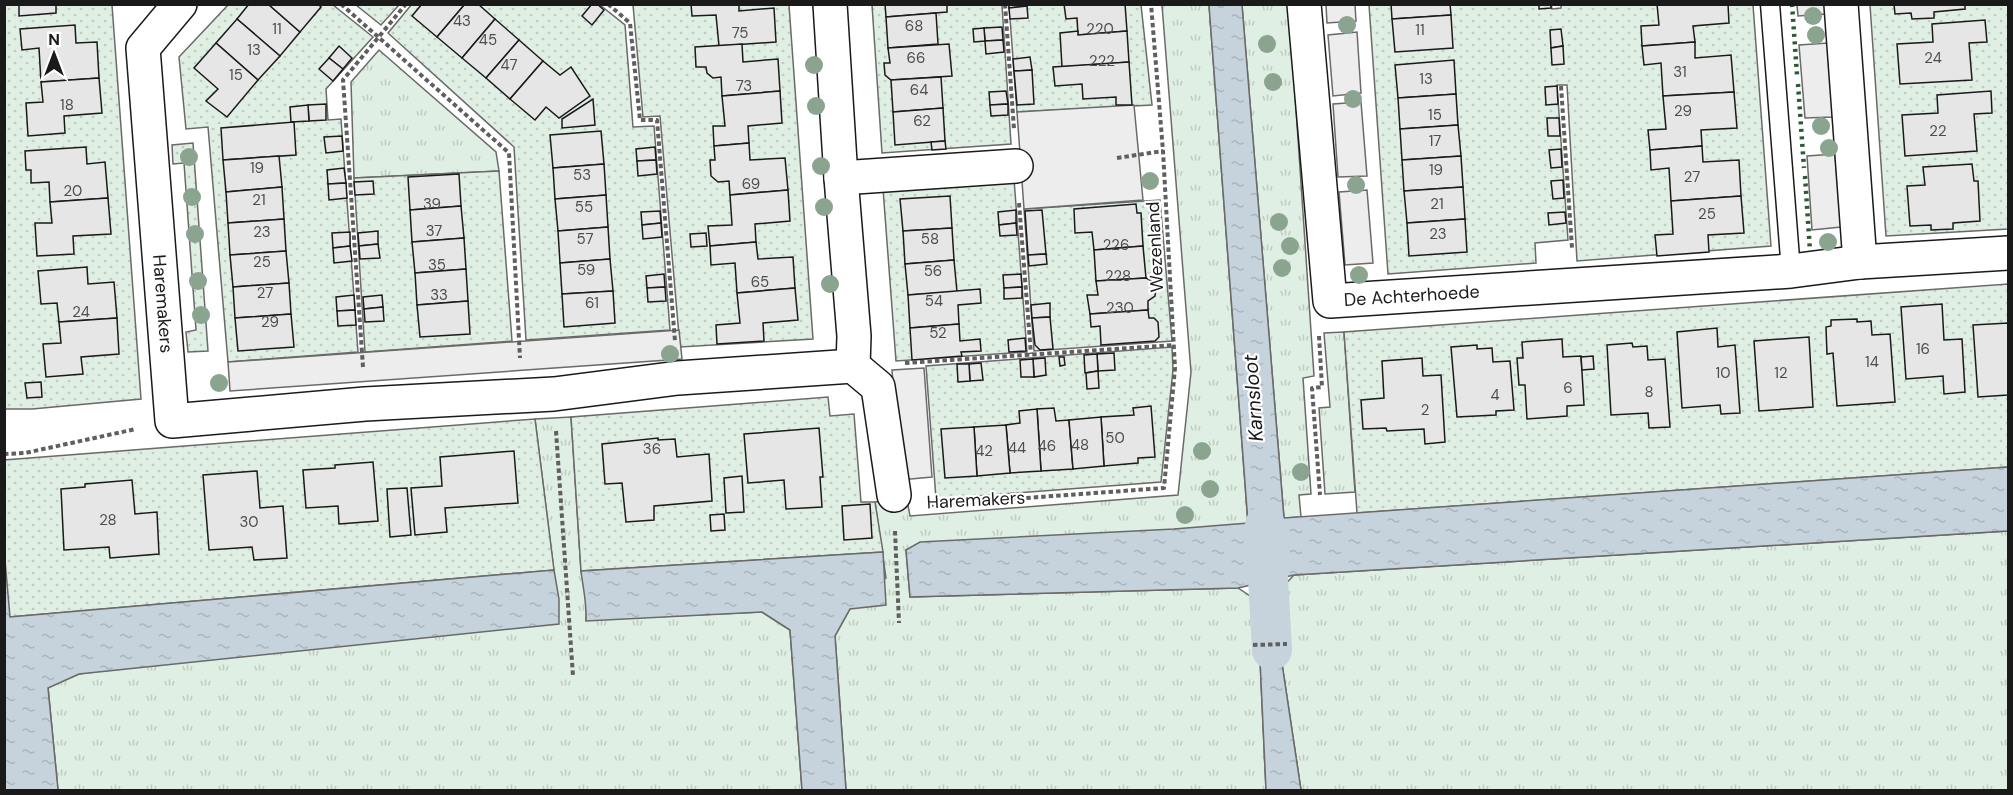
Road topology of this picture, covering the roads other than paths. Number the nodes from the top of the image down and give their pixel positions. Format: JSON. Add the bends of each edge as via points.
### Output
{"nodes":[{"id":1,"x":180,"y":4,"type":"edge"},
{"id":2,"x":830,"y":4,"type":"edge"},
{"id":3,"x":1304,"y":4,"type":"edge"},
{"id":4,"x":1770,"y":4,"type":"edge"},
{"id":5,"x":1841,"y":4,"type":"edge"},
{"id":6,"x":1016,"y":166,"type":"road end"},
{"id":7,"x":841,"y":178,"type":"junction"},
{"id":8,"x":2008,"y":253,"type":"edge"},
{"id":9,"x":1860,"y":262,"type":"junction"},
{"id":10,"x":1791,"y":271,"type":"junction"},
{"id":11,"x":853,"y":366,"type":"junction"},
{"id":12,"x":894,"y":495,"type":"road end"}],
"edges":[{"from":1,"to":11,"type":"street","name":"Haremakers","via":[[144,48],[172,421]]},
{"from":2,"to":7,"type":"street"},
{"from":3,"to":10,"type":"street","name":"De Achterhoede","via":[[1330,301]]},
{"from":4,"to":10,"type":"lane"},
{"from":5,"to":9,"type":"street"},
{"from":6,"to":7,"type":"street"},
{"from":7,"to":11,"type":"street"},
{"from":8,"to":9,"type":"street","name":"De Achterhoede"},
{"from":9,"to":10,"type":"street","name":"De Achterhoede"},
{"from":11,"to":12,"type":"street","via":[[878,387]]}]}
